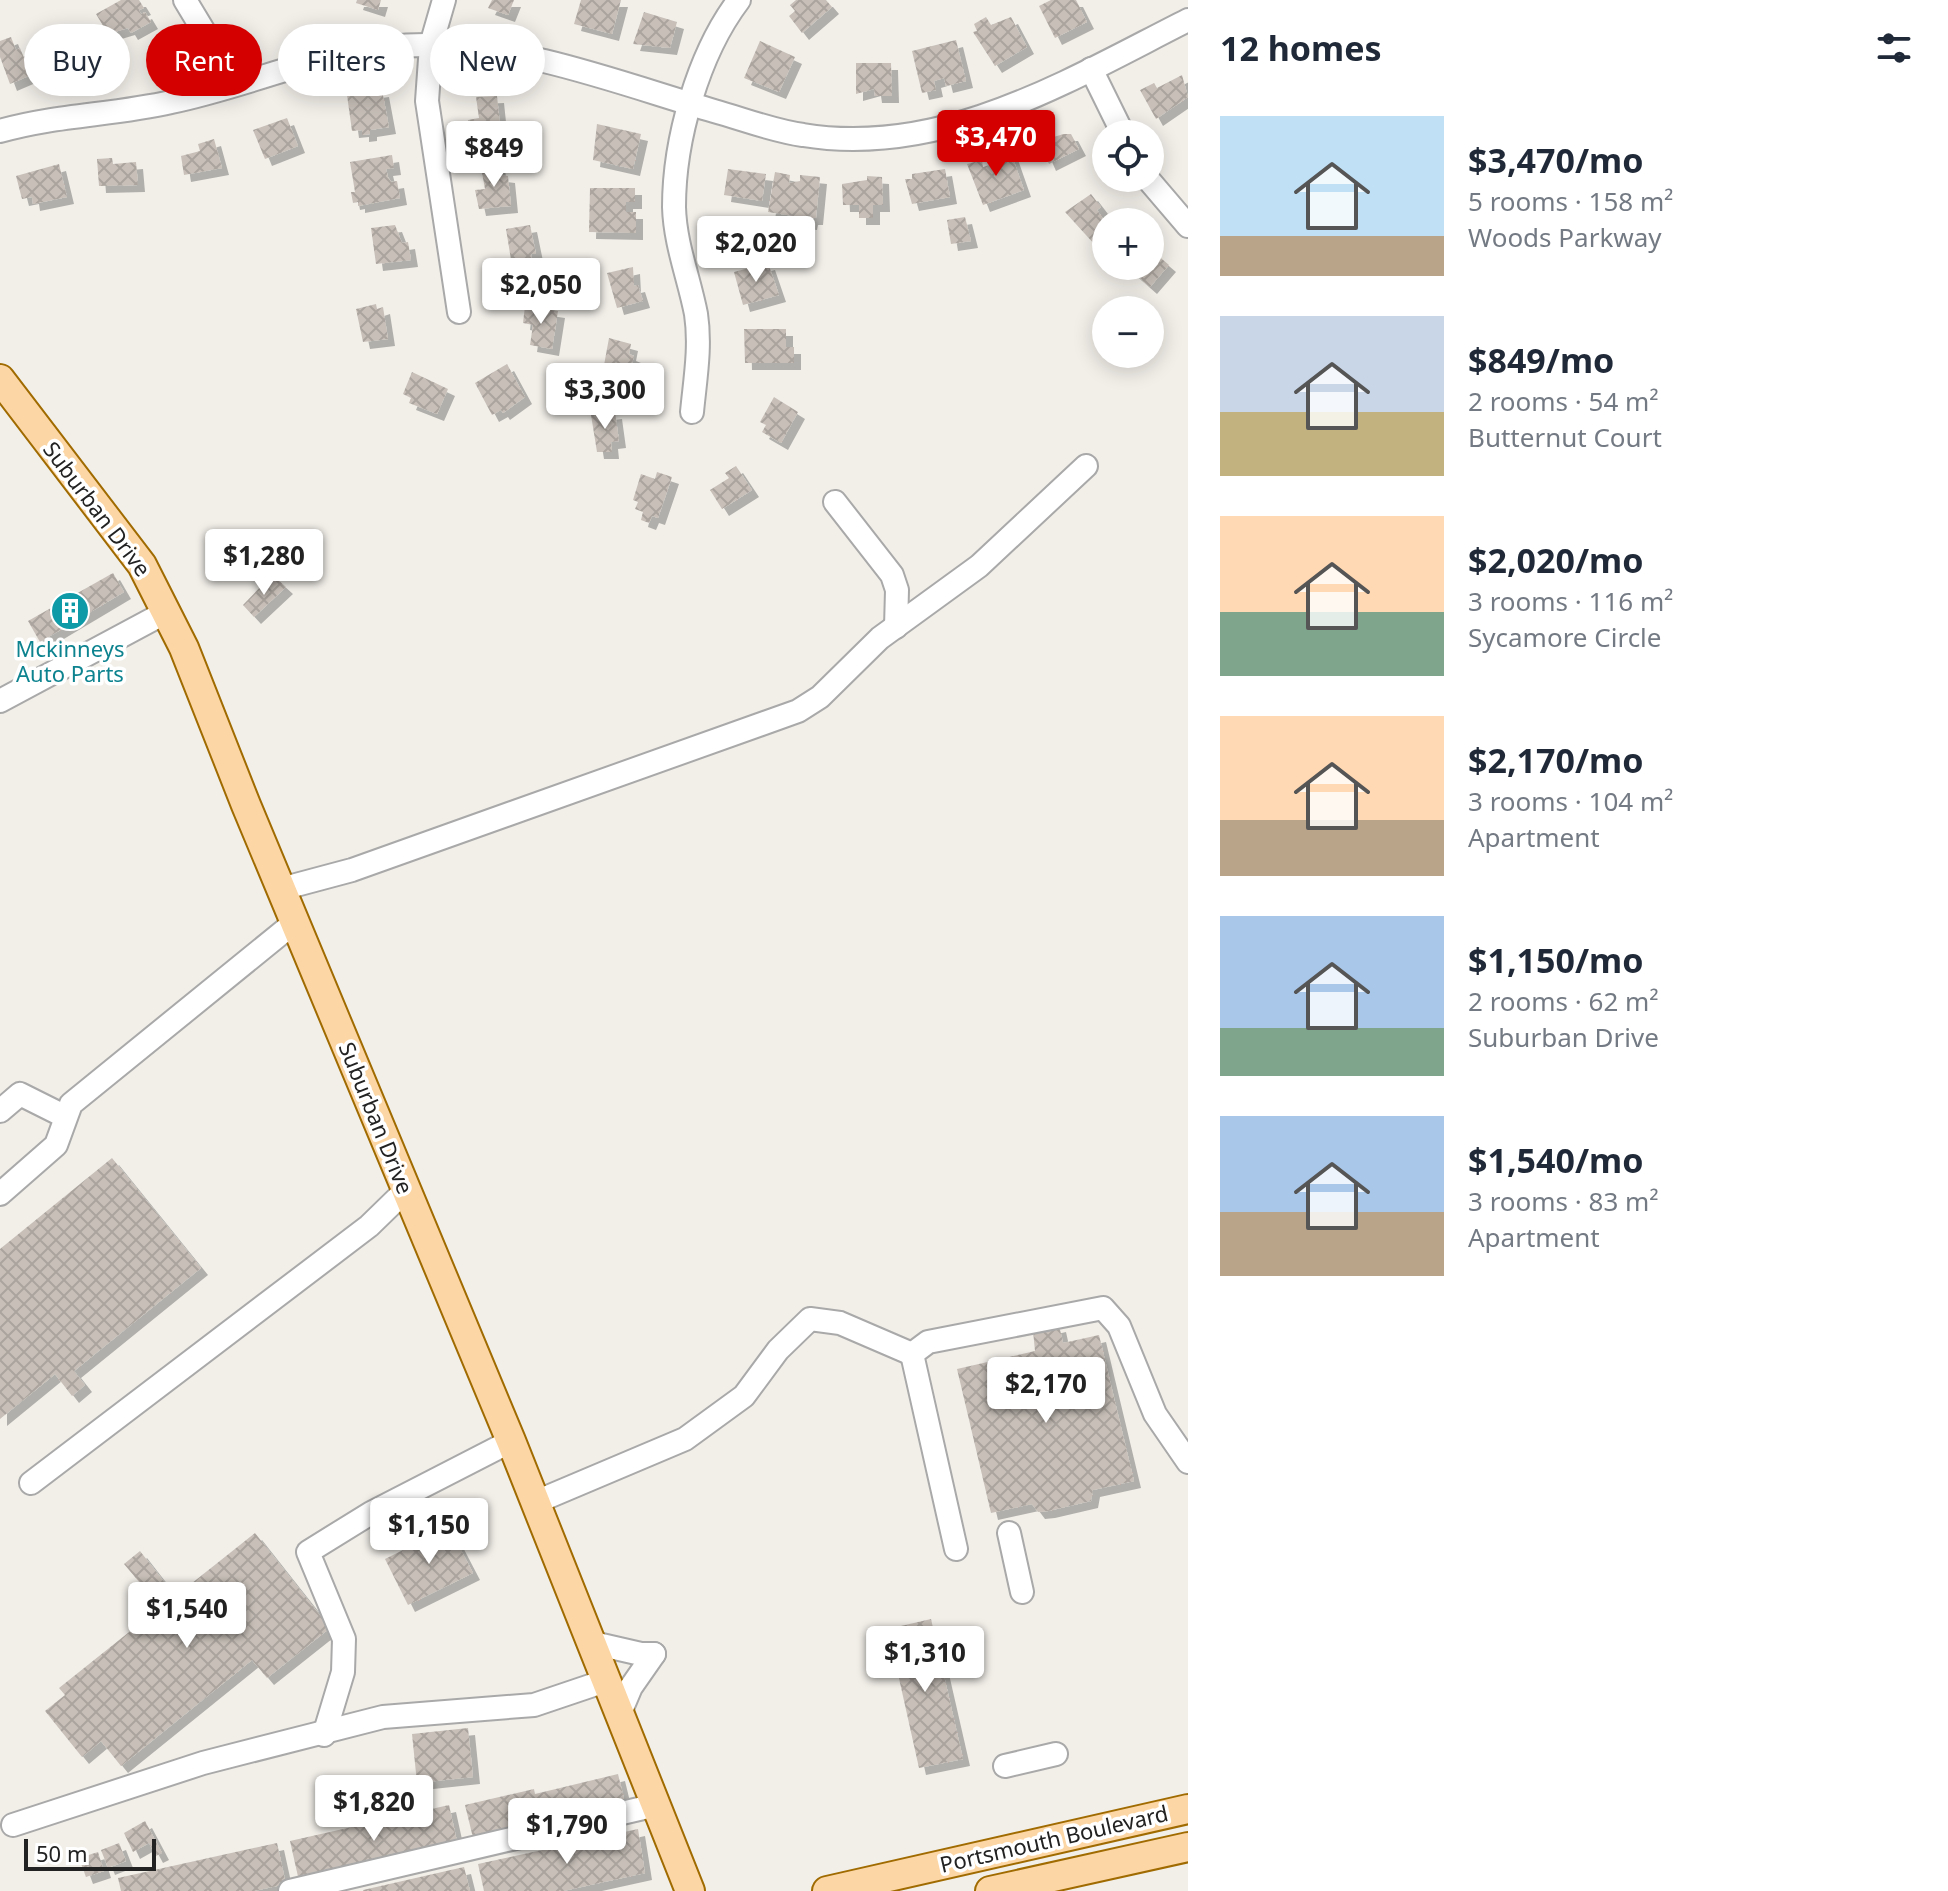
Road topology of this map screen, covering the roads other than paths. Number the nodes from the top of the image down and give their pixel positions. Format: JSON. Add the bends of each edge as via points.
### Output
{"nodes":[{"id":1,"x":185,"y":0,"type":"edge"},
{"id":2,"x":444,"y":0,"type":"edge"},
{"id":3,"x":739,"y":0,"type":"edge"},
{"id":4,"x":1188,"y":20,"type":"edge"},
{"id":5,"x":199,"y":24,"type":"edge"},
{"id":6,"x":437,"y":24,"type":"edge"},
{"id":7,"x":430,"y":45,"type":"edge"},
{"id":8,"x":430,"y":59,"type":"edge"},
{"id":9,"x":545,"y":63,"type":"edge"},
{"id":10,"x":1091,"y":69,"type":"junction"},
{"id":11,"x":262,"y":76,"type":"edge"},
{"id":12,"x":192,"y":96,"type":"edge"},
{"id":13,"x":691,"y":104,"type":"junction"},
{"id":14,"x":1116,"y":120,"type":"edge"},
{"id":15,"x":0,"y":131,"type":"edge"},
{"id":16,"x":1159,"y":192,"type":"edge"},
{"id":17,"x":1188,"y":226,"type":"edge"},
{"id":18,"x":459,"y":312,"type":"dead end"},
{"id":19,"x":0,"y":379,"type":"edge"},
{"id":20,"x":692,"y":412,"type":"dead end"},
{"id":21,"x":1086,"y":466,"type":"dead end"},
{"id":22,"x":835,"y":502,"type":"dead end"},
{"id":23,"x":168,"y":611,"type":"junction"},
{"id":24,"x":896,"y":627,"type":"junction"},
{"id":25,"x":0,"y":701,"type":"edge"},
{"id":26,"x":281,"y":889,"type":"junction"},
{"id":27,"x":295,"y":922,"type":"junction"},
{"id":28,"x":0,"y":1111,"type":"edge"},
{"id":29,"x":64,"y":1116,"type":"junction"},
{"id":30,"x":406,"y":1190,"type":"junction"},
{"id":31,"x":0,"y":1194,"type":"edge"},
{"id":32,"x":912,"y":1354,"type":"junction"},
{"id":33,"x":511,"y":1441,"type":"junction"},
{"id":34,"x":1188,"y":1462,"type":"edge"},
{"id":35,"x":31,"y":1483,"type":"dead end"},
{"id":36,"x":536,"y":1502,"type":"junction"},
{"id":37,"x":1009,"y":1533,"type":"dead end"},
{"id":38,"x":956,"y":1549,"type":"dead end"},
{"id":39,"x":1022,"y":1592,"type":"dead end"},
{"id":40,"x":593,"y":1643,"type":"junction"},
{"id":41,"x":608,"y":1680,"type":"junction"},
{"id":42,"x":620,"y":1713,"type":"junction"},
{"id":43,"x":324,"y":1735,"type":"junction"},
{"id":44,"x":1056,"y":1754,"type":"dead end"},
{"id":45,"x":1005,"y":1766,"type":"dead end"},
{"id":46,"x":656,"y":1805,"type":"junction"},
{"id":47,"x":1188,"y":1809,"type":"edge"},
{"id":48,"x":13,"y":1825,"type":"dead end"},
{"id":49,"x":1089,"y":1831,"type":"junction"},
{"id":50,"x":1188,"y":1847,"type":"edge"},
{"id":51,"x":1098,"y":1867,"type":"junction"},
{"id":52,"x":290,"y":1891,"type":"edge"},
{"id":53,"x":690,"y":1891,"type":"edge"},
{"id":54,"x":827,"y":1891,"type":"edge"},
{"id":55,"x":990,"y":1891,"type":"edge"}],
"edges":[{"from":1,"to":5,"type":"street"},
{"from":2,"to":6,"type":"street"},
{"from":3,"to":13,"type":"street"},
{"from":4,"to":10,"type":"street"},
{"from":7,"to":11,"type":"street","via":[[348,52]]},
{"from":8,"to":18,"type":"street","via":[[427,101]]},
{"from":9,"to":13,"type":"street"},
{"from":10,"to":13,"type":"street","via":[[1002,111],[885,137],[803,135]]},
{"from":10,"to":14,"type":"street"},
{"from":12,"to":15,"type":"street"},
{"from":13,"to":20,"type":"street","via":[[674,206],[697,319]]},
{"from":16,"to":17,"type":"street"},
{"from":19,"to":23,"type":"main road","name":"Suburban Drive","via":[[106,514]]},
{"from":21,"to":24,"type":"street","via":[[979,566]]},
{"from":22,"to":24,"type":"street","via":[[892,575]]},
{"from":23,"to":25,"type":"street"},
{"from":23,"to":26,"type":"main road","name":"Suburban Drive"},
{"from":24,"to":26,"type":"street","via":[[798,711],[352,870]]},
{"from":26,"to":27,"type":"main road","name":"Suburban Drive"},
{"from":27,"to":29,"type":"street","via":[[71,1104]]},
{"from":27,"to":30,"type":"main road","name":"Suburban Drive"},
{"from":28,"to":29,"type":"street","via":[[20,1094]]},
{"from":29,"to":31,"type":"street","via":[[56,1145]]},
{"from":30,"to":33,"type":"main road","name":"Suburban Drive"},
{"from":30,"to":35,"type":"street","via":[[369,1226]]},
{"from":32,"to":34,"type":"street","via":[[928,1342],[1103,1308],[1119,1326],[1155,1414]]},
{"from":32,"to":36,"type":"street","via":[[840,1323],[810,1319],[778,1350],[744,1396],[685,1439]]},
{"from":32,"to":38,"type":"street"},
{"from":33,"to":36,"type":"main road","name":"Suburban Drive"},
{"from":33,"to":43,"type":"street","via":[[308,1552],[344,1639],[343,1672]]},
{"from":36,"to":40,"type":"main road","name":"Suburban Drive"},
{"from":37,"to":39,"type":"street"},
{"from":40,"to":41,"type":"main road","name":"Suburban Drive"},
{"from":40,"to":42,"type":"street","via":[[654,1654]]},
{"from":41,"to":42,"type":"main road","name":"Suburban Drive"},
{"from":41,"to":43,"type":"street","via":[[534,1705],[383,1717]]},
{"from":42,"to":46,"type":"main road","name":"Suburban Drive"},
{"from":43,"to":48,"type":"street","via":[[203,1763]]},
{"from":44,"to":45,"type":"street"},
{"from":46,"to":52,"type":"street"},
{"from":46,"to":53,"type":"main road","name":"Suburban Drive"},
{"from":47,"to":49,"type":"main road","name":"Portsmouth Boulevard"},
{"from":49,"to":51,"type":"street"},
{"from":49,"to":54,"type":"main road","name":"Portsmouth Boulevard"},
{"from":50,"to":51,"type":"main road","name":"Portsmouth Boulevard"},
{"from":51,"to":55,"type":"main road","name":"Portsmouth Boulevard"}]}
